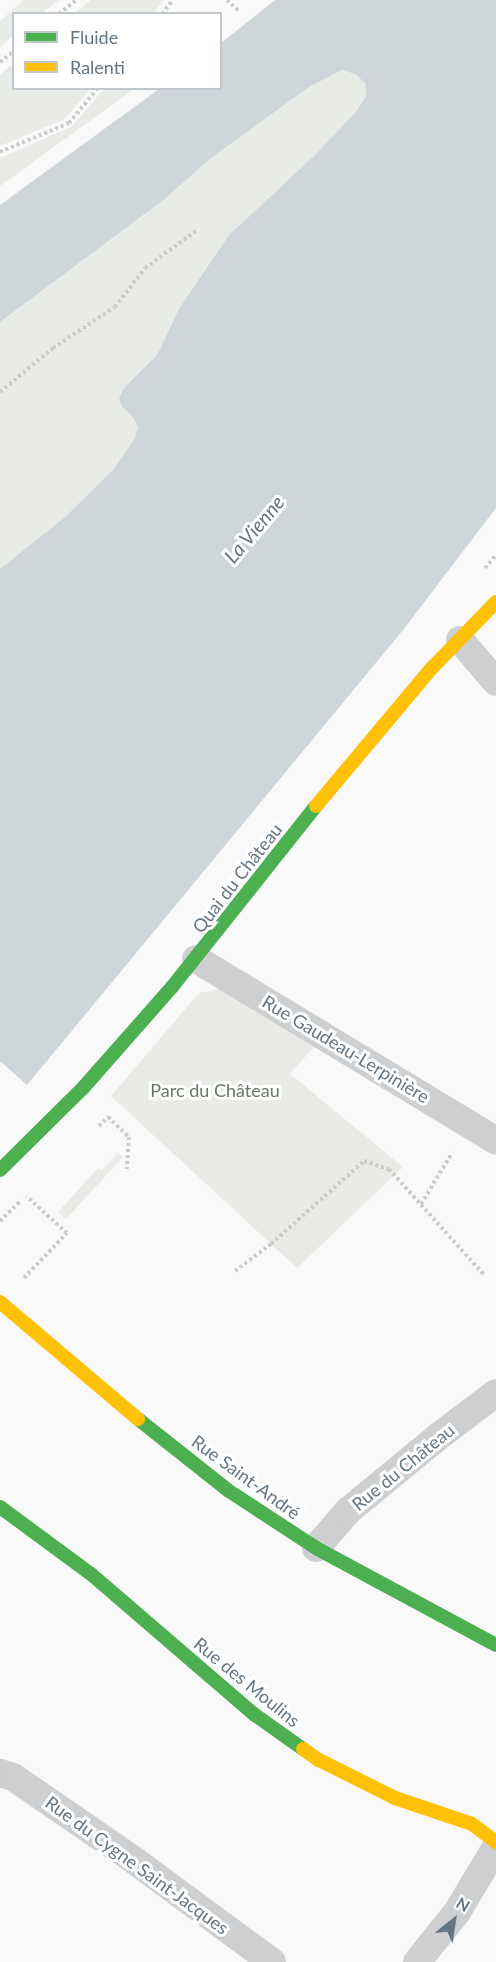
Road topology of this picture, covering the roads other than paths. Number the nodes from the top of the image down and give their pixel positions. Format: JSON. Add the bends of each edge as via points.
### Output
{"nodes":[{"id":1,"x":496,"y":602,"type":"edge"},
{"id":2,"x":460,"y":640,"type":"junction"},
{"id":3,"x":496,"y":682,"type":"edge"},
{"id":4,"x":196,"y":959,"type":"junction"},
{"id":5,"x":496,"y":1141,"type":"edge"},
{"id":6,"x":0,"y":1170,"type":"edge"},
{"id":7,"x":0,"y":1302,"type":"edge"},
{"id":8,"x":496,"y":1393,"type":"edge"},
{"id":9,"x":0,"y":1507,"type":"edge"},
{"id":10,"x":316,"y":1548,"type":"junction"},
{"id":11,"x":496,"y":1645,"type":"edge"},
{"id":12,"x":0,"y":1773,"type":"edge"},
{"id":13,"x":496,"y":1844,"type":"edge"},
{"id":14,"x":272,"y":1962,"type":"edge"},
{"id":15,"x":417,"y":1962,"type":"edge"}],
"edges":[{"from":1,"to":2,"type":"street","name":"Quai du Château"},
{"from":2,"to":3,"type":"street"},
{"from":2,"to":4,"type":"street","name":"Quai du Château","via":[[360,751]]},
{"from":4,"to":5,"type":"street","name":"Rue Gaudeau-Lerpinière"},
{"from":4,"to":6,"type":"street","name":"Quai du Château","via":[[83,1088]]},
{"from":7,"to":10,"type":"street","name":"Rue Saint-André","via":[[229,1491]]},
{"from":8,"to":10,"type":"street","name":"Rue du Château","via":[[348,1511]]},
{"from":9,"to":13,"type":"street","name":"Rue des Moulins","via":[[91,1574],[255,1715],[319,1760],[395,1798],[472,1824]]},
{"from":10,"to":11,"type":"street","name":"Rue Saint-André"},
{"from":12,"to":14,"type":"street","name":"Rue du Cygne Saint-Jacques","via":[[14,1777]]},
{"from":13,"to":15,"type":"street","via":[[457,1912]]}]}
